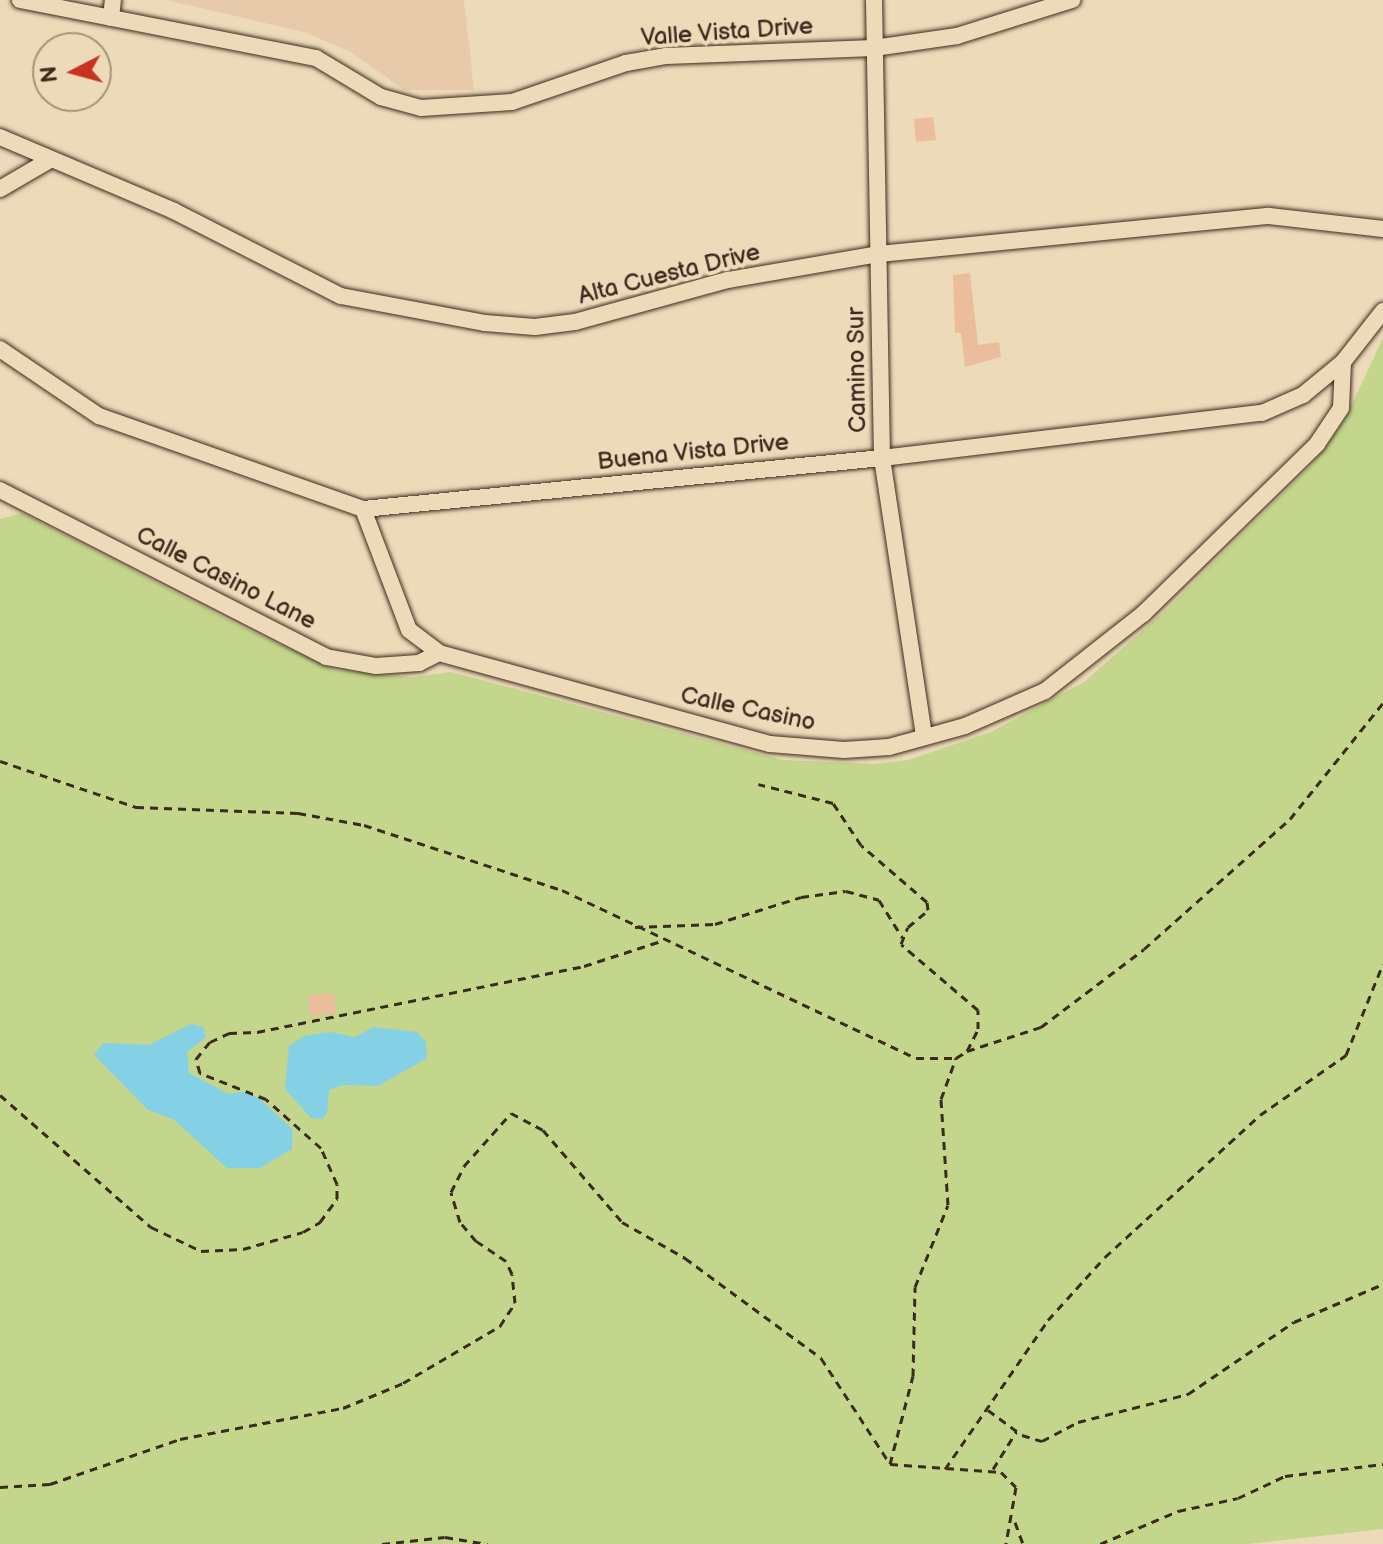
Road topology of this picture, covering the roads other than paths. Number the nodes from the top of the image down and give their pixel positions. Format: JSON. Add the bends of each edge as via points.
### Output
{"nodes":[{"id":1,"x":20,"y":0,"type":"edge"},
{"id":2,"x":113,"y":0,"type":"edge"},
{"id":3,"x":874,"y":0,"type":"edge"},
{"id":4,"x":1072,"y":0,"type":"edge"},
{"id":5,"x":111,"y":18,"type":"junction"},
{"id":6,"x":874,"y":48,"type":"junction"},
{"id":7,"x":0,"y":137,"type":"edge"},
{"id":8,"x":48,"y":161,"type":"junction"},
{"id":9,"x":0,"y":189,"type":"edge"},
{"id":10,"x":1383,"y":229,"type":"edge"},
{"id":11,"x":879,"y":254,"type":"junction"},
{"id":12,"x":1383,"y":311,"type":"edge"},
{"id":13,"x":0,"y":349,"type":"edge"},
{"id":14,"x":1343,"y":362,"type":"junction"},
{"id":15,"x":882,"y":458,"type":"junction"},
{"id":16,"x":0,"y":490,"type":"edge"},
{"id":17,"x":363,"y":509,"type":"junction"},
{"id":18,"x":439,"y":653,"type":"junction"},
{"id":19,"x":924,"y":736,"type":"junction"}],
"edges":[{"from":1,"to":5,"type":"street","name":"Valle Vista Drive"},
{"from":2,"to":5,"type":"street"},
{"from":3,"to":6,"type":"street","name":"Camino Sur"},
{"from":4,"to":6,"type":"street","name":"Valle Vista Drive","via":[[957,36]]},
{"from":5,"to":6,"type":"street","name":"Valle Vista Drive","via":[[316,58],[381,97],[421,108],[512,102],[626,63],[666,56]]},
{"from":6,"to":11,"type":"street","name":"Camino Sur"},
{"from":7,"to":8,"type":"street","name":"Alta Cuesta Drive"},
{"from":8,"to":9,"type":"street"},
{"from":8,"to":11,"type":"street","name":"Alta Cuesta Drive","via":[[174,211],[341,296],[485,323],[535,327],[575,322],[728,280]]},
{"from":10,"to":11,"type":"street","name":"Alta Cuesta Drive","via":[[1269,216]]},
{"from":11,"to":15,"type":"street","name":"Camino Sur"},
{"from":12,"to":14,"type":"street","name":"Buena Vista Drive"},
{"from":13,"to":17,"type":"street","name":"Buena Vista Drive","via":[[99,416]]},
{"from":14,"to":15,"type":"street","name":"Buena Vista Drive","via":[[1303,395],[1262,413]]},
{"from":14,"to":19,"type":"street","name":"Calle Casino","via":[[1341,408],[1317,444],[1143,614],[1045,691],[978,721]]},
{"from":15,"to":17,"type":"street","name":"Buena Vista Drive"},
{"from":15,"to":19,"type":"street","name":"Camino Sur"},
{"from":16,"to":18,"type":"street","name":"Calle Casino Lane","via":[[326,657],[376,666],[419,663]]},
{"from":17,"to":18,"type":"street","name":"Calle Casino","via":[[409,630]]},
{"from":18,"to":19,"type":"street","name":"Calle Casino","via":[[770,744],[844,750],[889,747]]}]}
